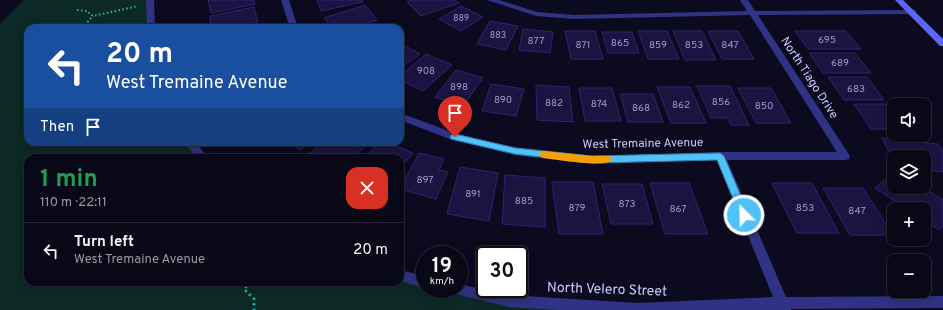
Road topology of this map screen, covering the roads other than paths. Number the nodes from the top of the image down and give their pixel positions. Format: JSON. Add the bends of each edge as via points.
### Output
{"nodes":[{"id":1,"x":285,"y":0,"type":"edge"},
{"id":2,"x":491,"y":0,"type":"edge"},
{"id":3,"x":744,"y":0,"type":"edge"},
{"id":4,"x":899,"y":0,"type":"edge"},
{"id":5,"x":150,"y":2,"type":"edge"},
{"id":6,"x":912,"y":12,"type":"junction"},
{"id":7,"x":752,"y":13,"type":"junction"},
{"id":8,"x":151,"y":24,"type":"edge"},
{"id":9,"x":293,"y":24,"type":"edge"},
{"id":10,"x":943,"y":44,"type":"edge"},
{"id":11,"x":404,"y":118,"type":"edge"},
{"id":12,"x":192,"y":146,"type":"edge"},
{"id":13,"x":200,"y":154,"type":"edge"},
{"id":14,"x":720,"y":156,"type":"junction"},
{"id":15,"x":845,"y":156,"type":"joint"},
{"id":16,"x":404,"y":277,"type":"edge"},
{"id":17,"x":416,"y":280,"type":"edge"},
{"id":18,"x":468,"y":291,"type":"edge"},
{"id":19,"x":943,"y":302,"type":"edge"},
{"id":20,"x":783,"y":306,"type":"edge"}],
"edges":[{"from":1,"to":9,"type":"street"},
{"from":2,"to":7,"type":"street","via":[[536,14],[574,17]]},
{"from":3,"to":7,"type":"street","name":"North Tiago Drive"},
{"from":4,"to":6,"type":"main road"},
{"from":5,"to":8,"type":"street"},
{"from":6,"to":7,"type":"street"},
{"from":6,"to":10,"type":"main road"},
{"from":7,"to":15,"type":"street","name":"North Tiago Drive"},
{"from":11,"to":14,"type":"street","name":"West Tremaine Avenue","via":[[455,137],[515,151],[592,160]]},
{"from":12,"to":13,"type":"street"},
{"from":14,"to":15,"type":"street","name":"West Tremaine Avenue"},
{"from":14,"to":20,"type":"street"},
{"from":16,"to":17,"type":"street"},
{"from":18,"to":20,"type":"street","name":"North Velero Street","via":[[509,300],[638,309]]},
{"from":19,"to":20,"type":"street","name":"North Velero Street"}]}
